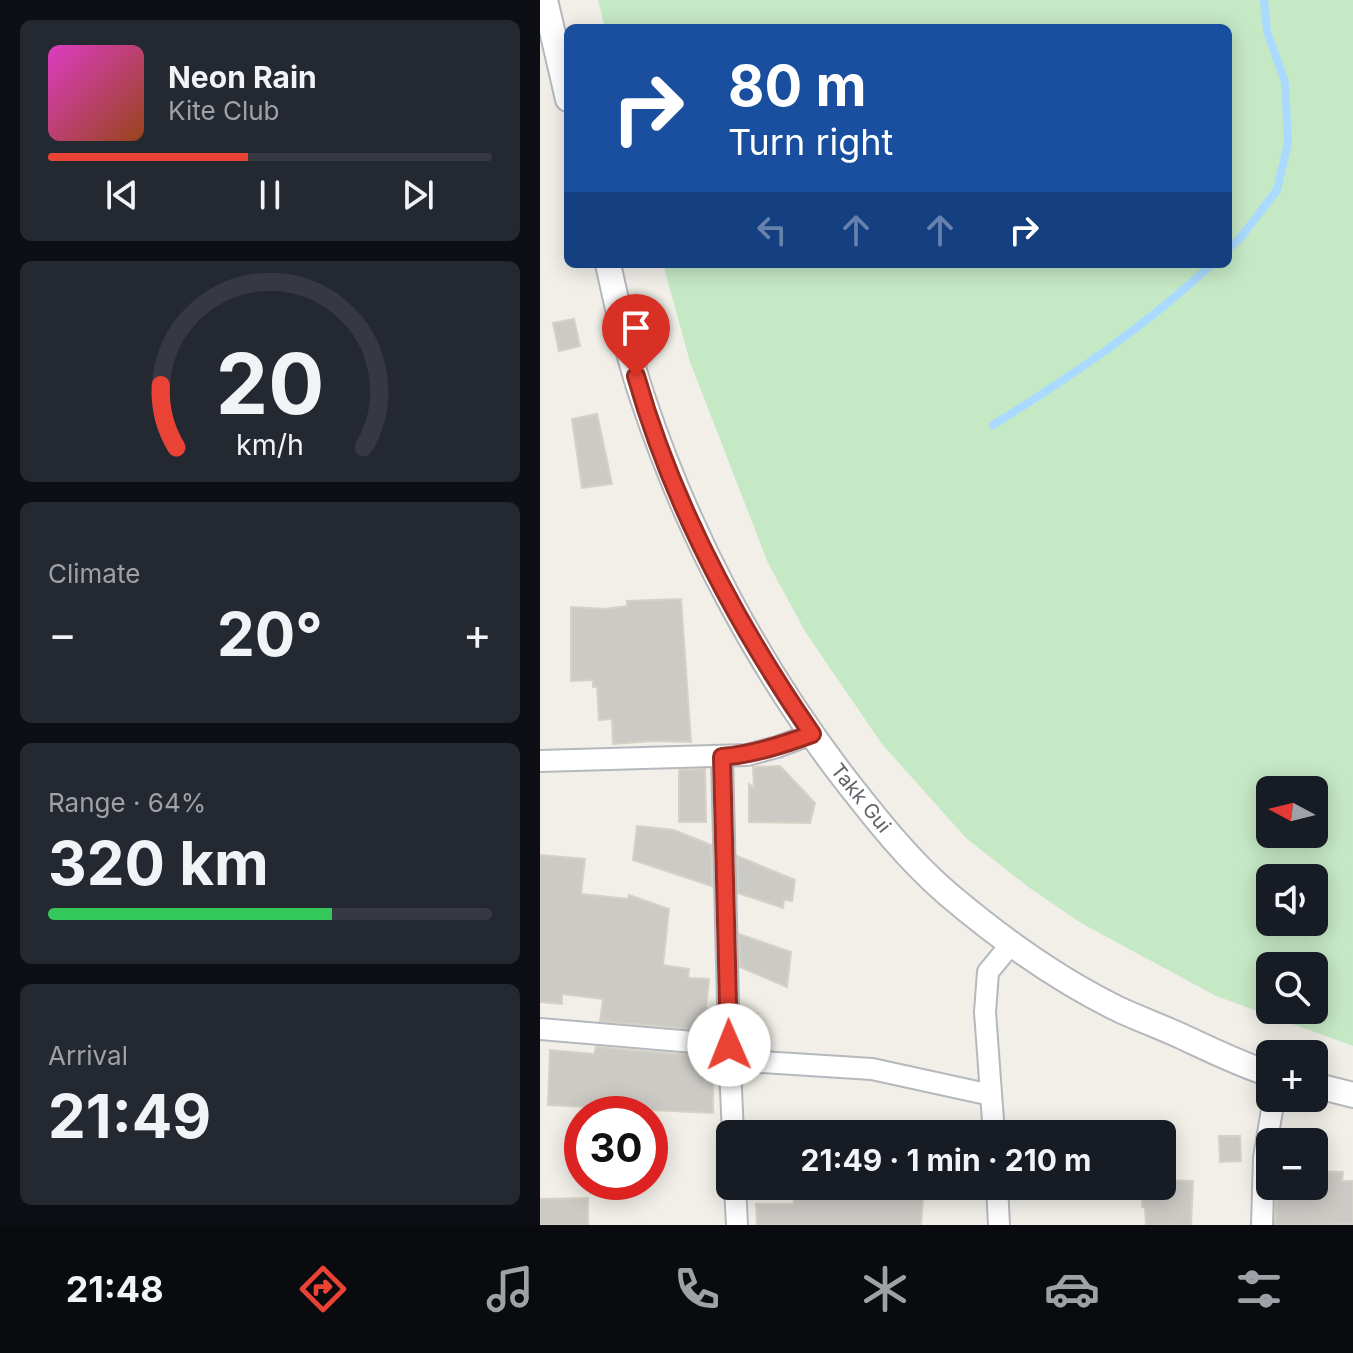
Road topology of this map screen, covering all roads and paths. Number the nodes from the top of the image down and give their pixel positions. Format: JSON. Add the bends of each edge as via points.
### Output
{"nodes":[{"id":1,"x":545,"y":0,"type":"edge"},
{"id":2,"x":564,"y":82,"type":"edge"},
{"id":3,"x":609,"y":268,"type":"edge"},
{"id":4,"x":812,"y":734,"type":"junction"},
{"id":5,"x":722,"y":757,"type":"junction"},
{"id":6,"x":540,"y":761,"type":"edge"},
{"id":7,"x":1011,"y":944,"type":"junction"},
{"id":8,"x":540,"y":1029,"type":"edge"},
{"id":9,"x":730,"y":1052,"type":"junction"},
{"id":10,"x":1256,"y":1070,"type":"edge"},
{"id":11,"x":1328,"y":1089,"type":"edge"},
{"id":12,"x":991,"y":1095,"type":"junction"},
{"id":13,"x":1353,"y":1095,"type":"edge"},
{"id":14,"x":1272,"y":1112,"type":"edge"},
{"id":15,"x":732,"y":1120,"type":"edge"},
{"id":16,"x":993,"y":1120,"type":"edge"},
{"id":17,"x":736,"y":1200,"type":"edge"},
{"id":18,"x":998,"y":1200,"type":"edge"},
{"id":19,"x":737,"y":1225,"type":"edge"},
{"id":20,"x":999,"y":1225,"type":"edge"},
{"id":21,"x":1262,"y":1225,"type":"edge"}],
"edges":[{"from":1,"to":2,"type":"street"},
{"from":3,"to":4,"type":"street","name":"Takk Gui","via":[[643,398],[707,557]]},
{"from":4,"to":5,"type":"street","via":[[747,755]]},
{"from":4,"to":7,"type":"street","name":"Takk Gui","via":[[904,852]]},
{"from":5,"to":6,"type":"street"},
{"from":5,"to":9,"type":"street"},
{"from":7,"to":10,"type":"street","name":"Takk Gui","via":[[1120,1010]]},
{"from":7,"to":12,"type":"street","via":[[988,972]]},
{"from":8,"to":9,"type":"street"},
{"from":9,"to":12,"type":"street","via":[[872,1069]]},
{"from":9,"to":15,"type":"street"},
{"from":11,"to":13,"type":"street"},
{"from":12,"to":16,"type":"street"},
{"from":14,"to":21,"type":"street"},
{"from":17,"to":19,"type":"street"},
{"from":18,"to":20,"type":"street"}]}
